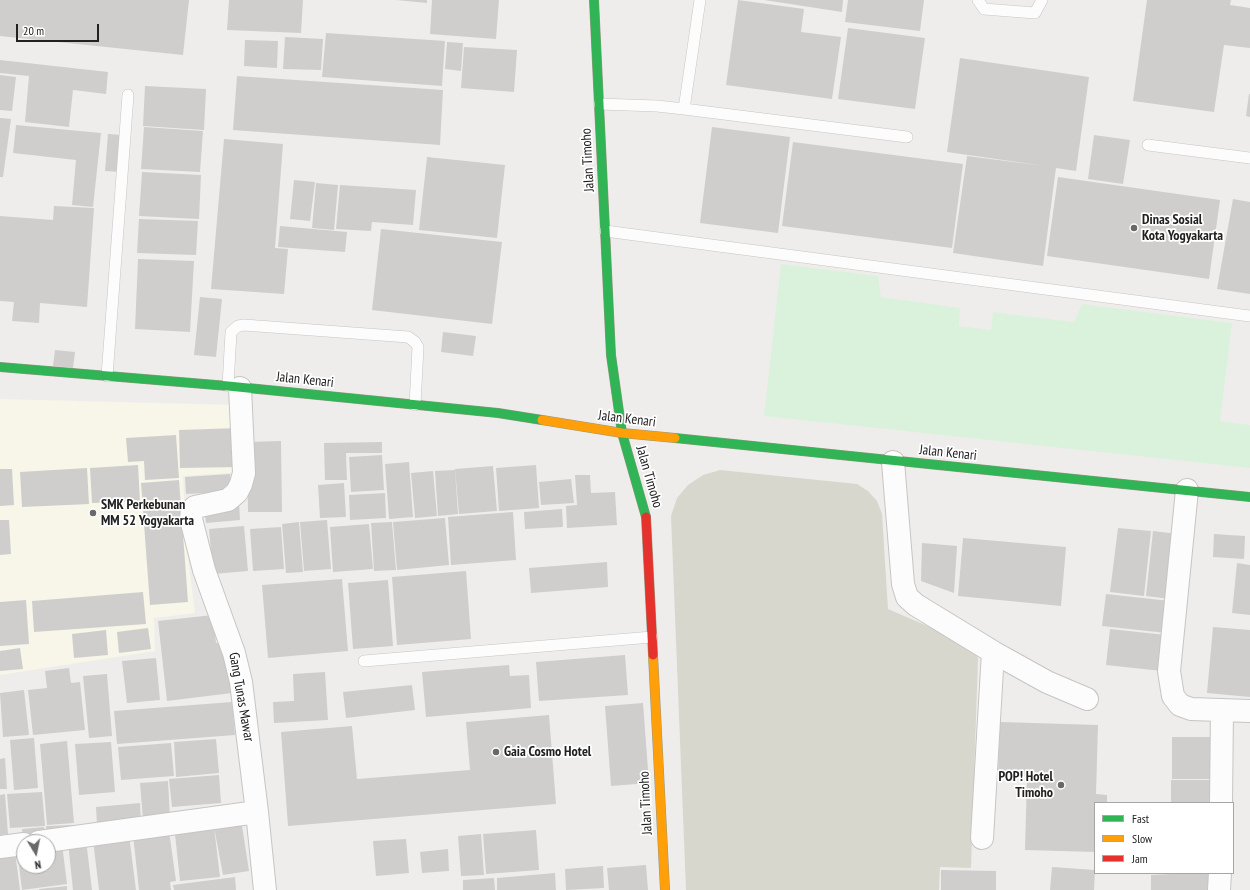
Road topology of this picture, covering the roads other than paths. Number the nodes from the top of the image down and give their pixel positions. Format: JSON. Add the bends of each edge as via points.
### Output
{"nodes":[{"id":1,"x":594,"y":0,"type":"edge"},
{"id":2,"x":700,"y":0,"type":"edge"},
{"id":3,"x":978,"y":0,"type":"edge"},
{"id":4,"x":1042,"y":0,"type":"edge"},
{"id":5,"x":128,"y":96,"type":"dead end"},
{"id":6,"x":599,"y":104,"type":"junction"},
{"id":7,"x":684,"y":110,"type":"junction"},
{"id":8,"x":907,"y":137,"type":"dead end"},
{"id":9,"x":1148,"y":145,"type":"dead end"},
{"id":10,"x":1250,"y":158,"type":"edge"},
{"id":11,"x":605,"y":231,"type":"junction"},
{"id":12,"x":1250,"y":316,"type":"edge"},
{"id":13,"x":0,"y":367,"type":"edge"},
{"id":14,"x":107,"y":376,"type":"junction"},
{"id":15,"x":234,"y":387,"type":"junction"},
{"id":16,"x":414,"y":405,"type":"junction"},
{"id":17,"x":622,"y":433,"type":"junction"},
{"id":18,"x":893,"y":462,"type":"junction"},
{"id":19,"x":1187,"y":490,"type":"junction"},
{"id":20,"x":1250,"y":497,"type":"edge"},
{"id":21,"x":652,"y":637,"type":"junction"},
{"id":22,"x":993,"y":652,"type":"junction"},
{"id":23,"x":364,"y":661,"type":"dead end"},
{"id":24,"x":1087,"y":699,"type":"dead end"},
{"id":25,"x":1222,"y":710,"type":"junction"},
{"id":26,"x":1250,"y":711,"type":"edge"},
{"id":27,"x":1221,"y":802,"type":"edge"},
{"id":28,"x":257,"y":812,"type":"junction"},
{"id":29,"x":982,"y":838,"type":"dead end"},
{"id":30,"x":56,"y":840,"type":"edge"},
{"id":31,"x":16,"y":845,"type":"edge"},
{"id":32,"x":0,"y":847,"type":"edge"},
{"id":33,"x":1220,"y":874,"type":"edge"},
{"id":34,"x":265,"y":890,"type":"edge"},
{"id":35,"x":665,"y":890,"type":"edge"},
{"id":36,"x":1220,"y":890,"type":"edge"}],
"edges":[{"from":1,"to":6,"type":"main road","name":"Jalan Timoho"},
{"from":2,"to":7,"type":"lane"},
{"from":3,"to":4,"type":"lane","via":[[984,9],[1035,13]]},
{"from":5,"to":14,"type":"lane"},
{"from":6,"to":7,"type":"lane","via":[[656,106]]},
{"from":6,"to":11,"type":"main road","name":"Jalan Timoho"},
{"from":7,"to":8,"type":"lane"},
{"from":9,"to":10,"type":"lane"},
{"from":11,"to":12,"type":"lane"},
{"from":11,"to":17,"type":"main road","name":"Jalan Timoho","via":[[611,355]]},
{"from":13,"to":14,"type":"main road","name":"Jalan Kenari"},
{"from":14,"to":15,"type":"main road","name":"Jalan Kenari"},
{"from":15,"to":16,"type":"main road","name":"Jalan Kenari"},
{"from":15,"to":16,"type":"lane","via":[[231,332],[238,326],[408,337],[418,347]]},
{"from":15,"to":28,"type":"street","name":"Gang Tunas Mawar","via":[[244,473],[241,484],[228,500],[199,505],[192,510],[191,519],[204,570],[234,653],[239,675]]},
{"from":16,"to":17,"type":"main road","name":"Jalan Kenari","via":[[498,413]]},
{"from":17,"to":18,"type":"main road","name":"Jalan Kenari"},
{"from":17,"to":21,"type":"main road","name":"Jalan Timoho","via":[[646,516]]},
{"from":18,"to":19,"type":"main road","name":"Jalan Kenari"},
{"from":18,"to":22,"type":"street","via":[[902,584],[907,597]]},
{"from":19,"to":20,"type":"main road","name":"Jalan Kenari"},
{"from":19,"to":25,"type":"street","via":[[1168,671],[1169,683],[1172,696],[1180,705],[1191,709]]},
{"from":21,"to":23,"type":"lane"},
{"from":21,"to":35,"type":"main road","name":"Jalan Timoho"},
{"from":22,"to":24,"type":"street","via":[[1047,682]]},
{"from":22,"to":29,"type":"street"},
{"from":25,"to":26,"type":"street"},
{"from":25,"to":27,"type":"street"},
{"from":28,"to":30,"type":"street"},
{"from":28,"to":34,"type":"street","name":"Gang Tunas Mawar"},
{"from":31,"to":32,"type":"street"},
{"from":33,"to":36,"type":"street"}]}
